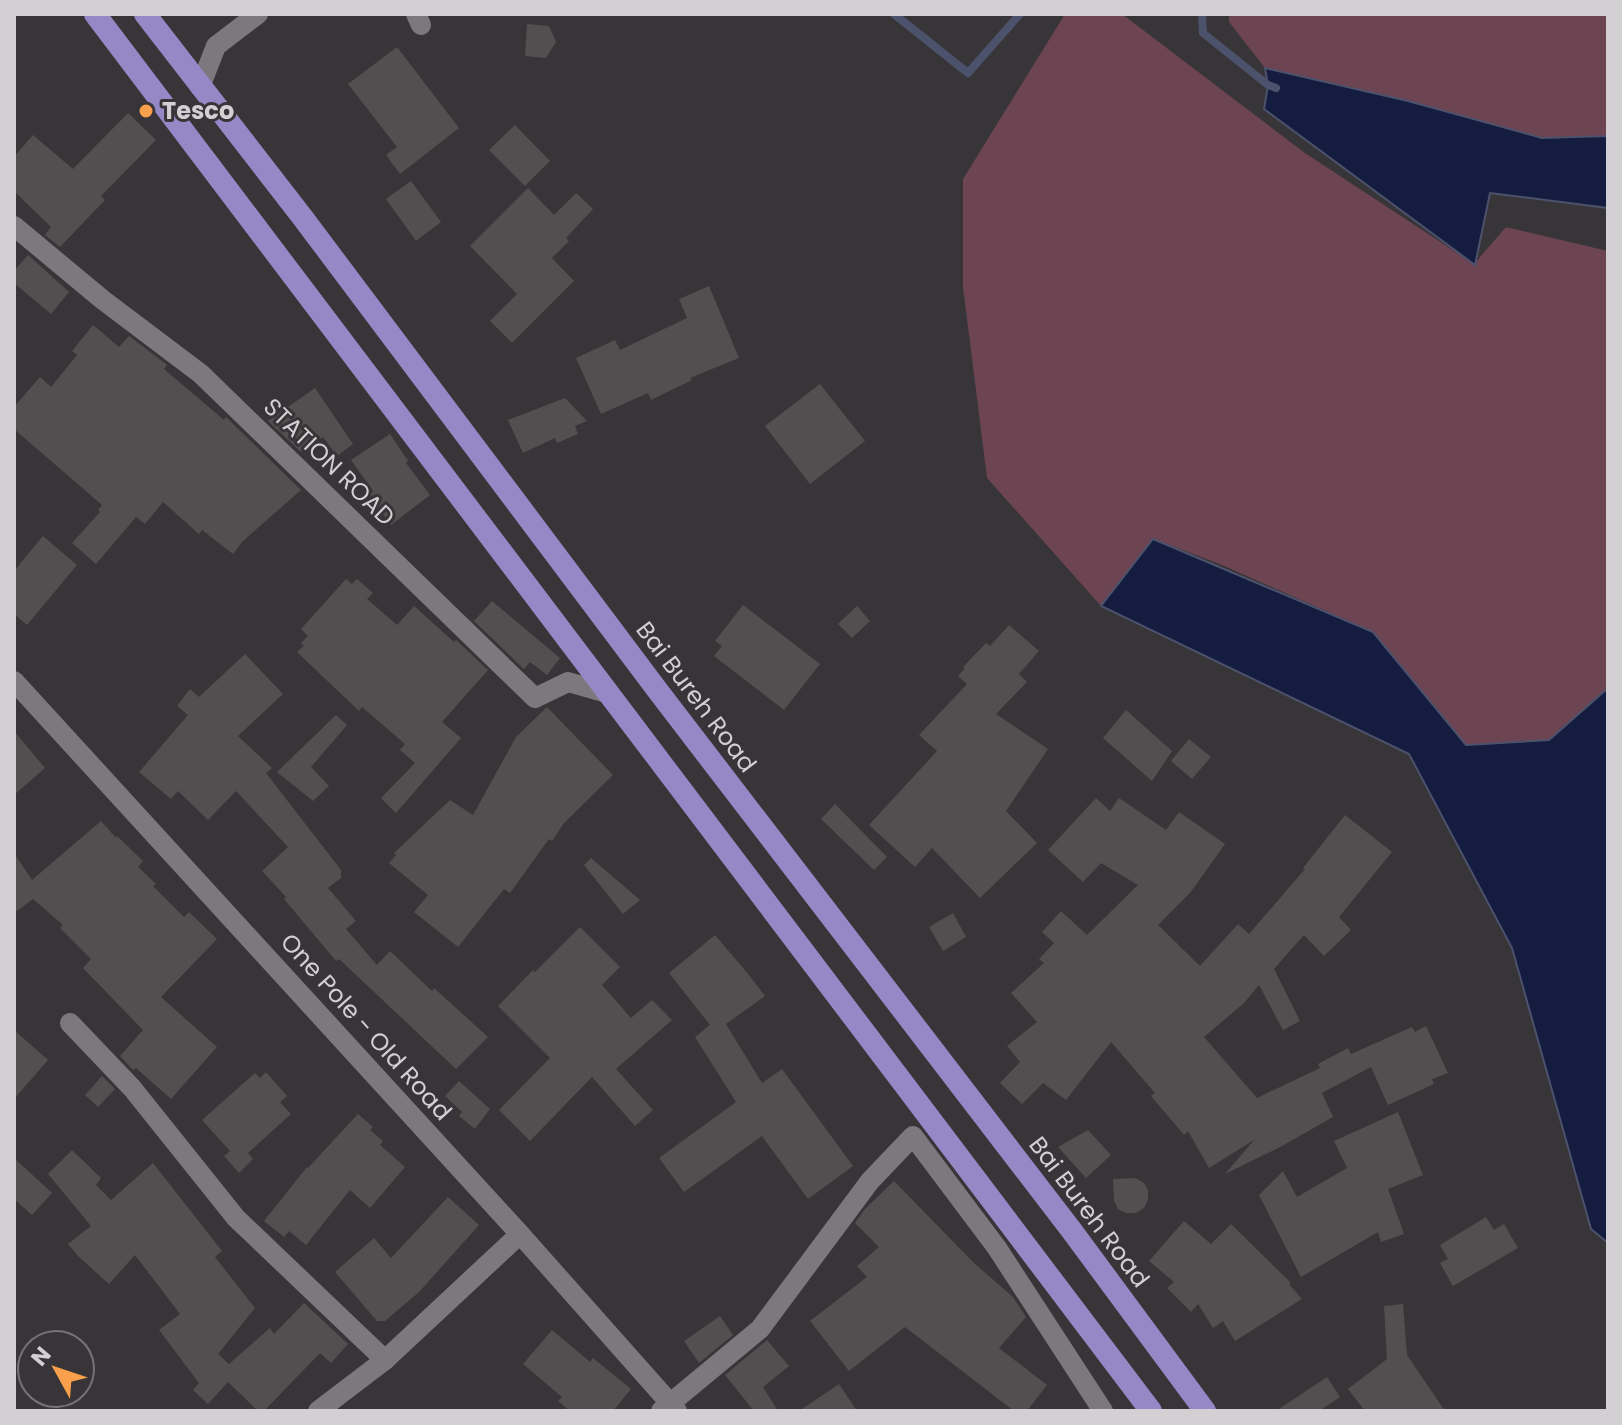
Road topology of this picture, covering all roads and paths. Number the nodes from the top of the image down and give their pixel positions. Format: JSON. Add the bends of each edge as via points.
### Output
{"nodes":[{"id":1,"x":95,"y":14,"type":"edge"},
{"id":2,"x":145,"y":14,"type":"edge"},
{"id":3,"x":258,"y":14,"type":"edge"},
{"id":4,"x":200,"y":87,"type":"junction"},
{"id":5,"x":14,"y":226,"type":"edge"},
{"id":6,"x":14,"y":681,"type":"edge"},
{"id":7,"x":610,"y":694,"type":"junction"},
{"id":8,"x":70,"y":1023,"type":"dead end"},
{"id":9,"x":520,"y":1234,"type":"junction"},
{"id":10,"x":385,"y":1360,"type":"junction"},
{"id":11,"x":669,"y":1408,"type":"edge"},
{"id":12,"x":318,"y":1411,"type":"edge"},
{"id":13,"x":1103,"y":1411,"type":"edge"},
{"id":14,"x":1151,"y":1411,"type":"edge"},
{"id":15,"x":1205,"y":1411,"type":"edge"}],
"edges":[{"from":1,"to":7,"type":"highway"},
{"from":2,"to":4,"type":"highway","name":"Bai Bureh Road"},
{"from":3,"to":4,"type":"street","via":[[216,46]]},
{"from":4,"to":15,"type":"highway","name":"Bai Bureh Road"},
{"from":5,"to":7,"type":"street","name":"STATION ROAD","via":[[201,374],[535,698],[568,682]]},
{"from":6,"to":9,"type":"street","name":"One Pole - Old Road"},
{"from":7,"to":14,"type":"highway"},
{"from":8,"to":10,"type":"street","via":[[132,1088],[236,1218]]},
{"from":9,"to":10,"type":"street"},
{"from":9,"to":11,"type":"street","name":"One Pole - Old Road"},
{"from":10,"to":12,"type":"street"},
{"from":11,"to":13,"type":"street","via":[[760,1329],[870,1181],[913,1136],[997,1248]]}]}
